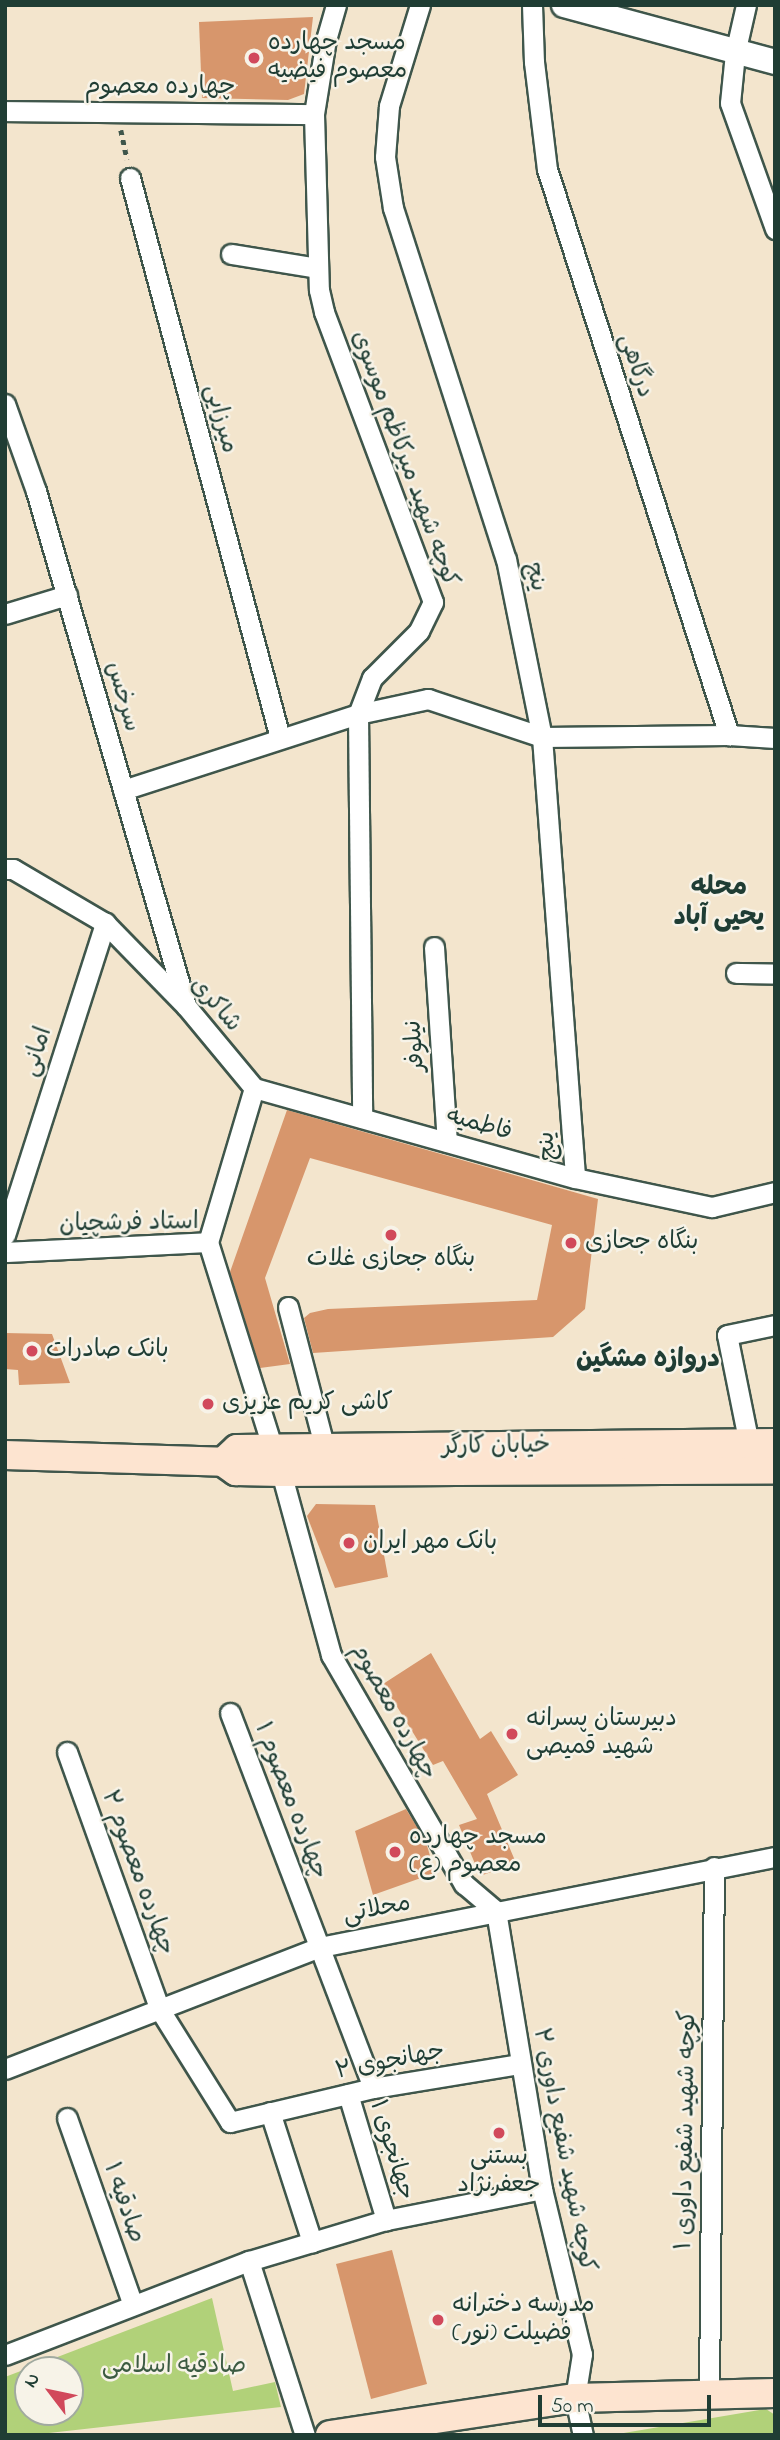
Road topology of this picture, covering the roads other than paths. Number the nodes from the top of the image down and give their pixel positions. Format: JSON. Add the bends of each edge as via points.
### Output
{"nodes":[{"id":1,"x":336,"y":5,"type":"edge"},
{"id":2,"x":421,"y":5,"type":"edge"},
{"id":3,"x":532,"y":5,"type":"edge"},
{"id":4,"x":746,"y":5,"type":"edge"},
{"id":5,"x":571,"y":6,"type":"edge"},
{"id":6,"x":735,"y":53,"type":"junction"},
{"id":7,"x":775,"y":62,"type":"edge"},
{"id":8,"x":5,"y":111,"type":"edge"},
{"id":9,"x":314,"y":114,"type":"junction"},
{"id":10,"x":130,"y":178,"type":"road end"},
{"id":11,"x":775,"y":229,"type":"edge"},
{"id":12,"x":231,"y":254,"type":"dead end"},
{"id":13,"x":317,"y":268,"type":"junction"},
{"id":14,"x":5,"y":404,"type":"edge"},
{"id":15,"x":66,"y":596,"type":"junction"},
{"id":16,"x":5,"y":614,"type":"edge"},
{"id":17,"x":358,"y":714,"type":"junction"},
{"id":18,"x":729,"y":735,"type":"junction"},
{"id":19,"x":542,"y":737,"type":"junction"},
{"id":20,"x":280,"y":738,"type":"junction"},
{"id":21,"x":775,"y":738,"type":"edge"},
{"id":22,"x":123,"y":790,"type":"junction"},
{"id":23,"x":8,"y":866,"type":"edge"},
{"id":24,"x":105,"y":923,"type":"junction"},
{"id":25,"x":433,"y":947,"type":"dead end"},
{"id":26,"x":736,"y":973,"type":"dead end"},
{"id":27,"x":775,"y":974,"type":"edge"},
{"id":28,"x":186,"y":1006,"type":"junction"},
{"id":29,"x":254,"y":1088,"type":"junction"},
{"id":30,"x":362,"y":1118,"type":"junction"},
{"id":31,"x":447,"y":1142,"type":"junction"},
{"id":32,"x":575,"y":1178,"type":"junction"},
{"id":33,"x":775,"y":1192,"type":"edge"},
{"id":34,"x":5,"y":1235,"type":"edge"},
{"id":35,"x":208,"y":1242,"type":"junction"},
{"id":36,"x":5,"y":1252,"type":"edge"},
{"id":37,"x":288,"y":1307,"type":"dead end"},
{"id":38,"x":775,"y":1325,"type":"edge"},
{"id":39,"x":762,"y":1444,"type":"edge"},
{"id":40,"x":325,"y":1449,"type":"junction"},
{"id":41,"x":5,"y":1455,"type":"edge"},
{"id":42,"x":277,"y":1461,"type":"junction"},
{"id":43,"x":775,"y":1469,"type":"edge"},
{"id":44,"x":230,"y":1713,"type":"dead end"},
{"id":45,"x":67,"y":1752,"type":"dead end"},
{"id":46,"x":775,"y":1857,"type":"edge"},
{"id":47,"x":715,"y":1867,"type":"junction"},
{"id":48,"x":496,"y":1911,"type":"junction"},
{"id":49,"x":320,"y":1947,"type":"junction"},
{"id":50,"x":160,"y":2010,"type":"junction"},
{"id":51,"x":520,"y":2064,"type":"junction"},
{"id":52,"x":5,"y":2069,"type":"edge"},
{"id":53,"x":373,"y":2088,"type":"junction"},
{"id":54,"x":348,"y":2094,"type":"junction"},
{"id":55,"x":270,"y":2112,"type":"junction"},
{"id":56,"x":67,"y":2118,"type":"dead end"},
{"id":57,"x":542,"y":2189,"type":"junction"},
{"id":58,"x":386,"y":2220,"type":"junction"},
{"id":59,"x":312,"y":2242,"type":"junction"},
{"id":60,"x":249,"y":2261,"type":"junction"},
{"id":61,"x":133,"y":2305,"type":"junction"},
{"id":62,"x":5,"y":2355,"type":"edge"},
{"id":63,"x":709,"y":2393,"type":"junction"},
{"id":64,"x":775,"y":2393,"type":"edge"},
{"id":65,"x":575,"y":2398,"type":"junction"},
{"id":66,"x":305,"y":2435,"type":"edge"},
{"id":67,"x":330,"y":2435,"type":"edge"},
{"id":68,"x":583,"y":2435,"type":"edge"}],
"edges":[{"from":1,"to":9,"type":"street","name":"کوچه شهید میرکاظم موسوی"},
{"from":2,"to":19,"type":"street","name":"ینج","via":[[386,124],[385,158],[393,208],[506,559]]},
{"from":3,"to":18,"type":"street","name":"درگاهی","via":[[547,169]]},
{"from":4,"to":6,"type":"street"},
{"from":5,"to":6,"type":"street"},
{"from":6,"to":7,"type":"street"},
{"from":6,"to":11,"type":"street","via":[[730,103]]},
{"from":8,"to":9,"type":"street","name":"چهارده معصوم"},
{"from":9,"to":13,"type":"street","name":"کوچه شهید میرکاظم موسوی"},
{"from":10,"to":20,"type":"street","name":"میرزایی"},
{"from":12,"to":13,"type":"street"},
{"from":13,"to":17,"type":"street","name":"کوچه شهید میرکاظم موسوی","via":[[324,312],[433,602],[419,631],[372,678]]},
{"from":14,"to":15,"type":"street","name":"سرخس"},
{"from":15,"to":16,"type":"street"},
{"from":15,"to":22,"type":"street","name":"سرخس"},
{"from":17,"to":19,"type":"street","via":[[429,699]]},
{"from":17,"to":20,"type":"street"},
{"from":17,"to":30,"type":"street","name":"کوچه شهید میرکاظم موسوی"},
{"from":18,"to":19,"type":"street"},
{"from":18,"to":21,"type":"street"},
{"from":19,"to":32,"type":"street","name":"ینج"},
{"from":20,"to":22,"type":"street"},
{"from":22,"to":28,"type":"street","name":"سرخس"},
{"from":23,"to":24,"type":"street","name":"شاکری"},
{"from":24,"to":28,"type":"street","name":"شاکری"},
{"from":24,"to":34,"type":"street","name":"امانی"},
{"from":25,"to":31,"type":"street","name":"نیلوفر"},
{"from":26,"to":27,"type":"street"},
{"from":28,"to":29,"type":"street","name":"شاکری"},
{"from":29,"to":30,"type":"street","name":"فاطمیه"},
{"from":29,"to":35,"type":"street"},
{"from":30,"to":31,"type":"street","name":"فاطمیه"},
{"from":31,"to":32,"type":"street","name":"فاطمیه"},
{"from":32,"to":33,"type":"street","name":"فاطمیه","via":[[712,1207]]},
{"from":35,"to":36,"type":"street","name":"استاد فرشچیان"},
{"from":35,"to":42,"type":"street","name":"استاد فرشچیان"},
{"from":37,"to":40,"type":"street"},
{"from":38,"to":39,"type":"street","via":[[727,1335]]},
{"from":39,"to":40,"type":"main road","name":"خیابان کارگر"},
{"from":40,"to":42,"type":"main road","name":"خیابان کارگر"},
{"from":41,"to":42,"type":"main road","name":"خیابان کارگر","via":[[223,1462],[236,1471]]},
{"from":42,"to":43,"type":"main road","name":"خیابان کارگر"},
{"from":42,"to":48,"type":"street","name":"چهارده معصوم","via":[[331,1656],[464,1884]]},
{"from":44,"to":49,"type":"street","name":"چهارده معصوم ۱"},
{"from":45,"to":50,"type":"street","name":"چهارده معصوم ۲"},
{"from":46,"to":47,"type":"street","name":"محلاتی"},
{"from":47,"to":48,"type":"street","name":"محلاتی"},
{"from":47,"to":63,"type":"street","name":"کوچه شهید شفیع داوری ۱"},
{"from":48,"to":49,"type":"street","name":"محلاتی"},
{"from":48,"to":51,"type":"street","name":"کوچه شهید شفیع داوری ۲"},
{"from":49,"to":50,"type":"street","name":"محلاتی"},
{"from":49,"to":53,"type":"street","name":"جهانجوی ۱"},
{"from":50,"to":52,"type":"street","name":"محلاتی"},
{"from":50,"to":55,"type":"street","name":"جهانجوی ۲","via":[[230,2122]]},
{"from":51,"to":53,"type":"street","name":"جهانجوی ۲"},
{"from":51,"to":57,"type":"street","name":"کوچه شهید شفیع داوری ۲"},
{"from":53,"to":54,"type":"street","name":"جهانجوی ۲"},
{"from":54,"to":55,"type":"street","name":"جهانجوی ۲"},
{"from":54,"to":58,"type":"street","name":"جهانجوی ۱"},
{"from":55,"to":59,"type":"street"},
{"from":56,"to":61,"type":"street","name":"صادقیه ۱"},
{"from":57,"to":58,"type":"street"},
{"from":57,"to":65,"type":"street","name":"کوچه شهید شفیع داوری ۲","via":[[582,2354]]},
{"from":58,"to":59,"type":"street"},
{"from":59,"to":60,"type":"street"},
{"from":60,"to":61,"type":"street"},
{"from":60,"to":66,"type":"street"},
{"from":61,"to":62,"type":"street"},
{"from":63,"to":64,"type":"main road"},
{"from":63,"to":65,"type":"main road"},
{"from":65,"to":67,"type":"main road"},
{"from":65,"to":68,"type":"street"}]}
